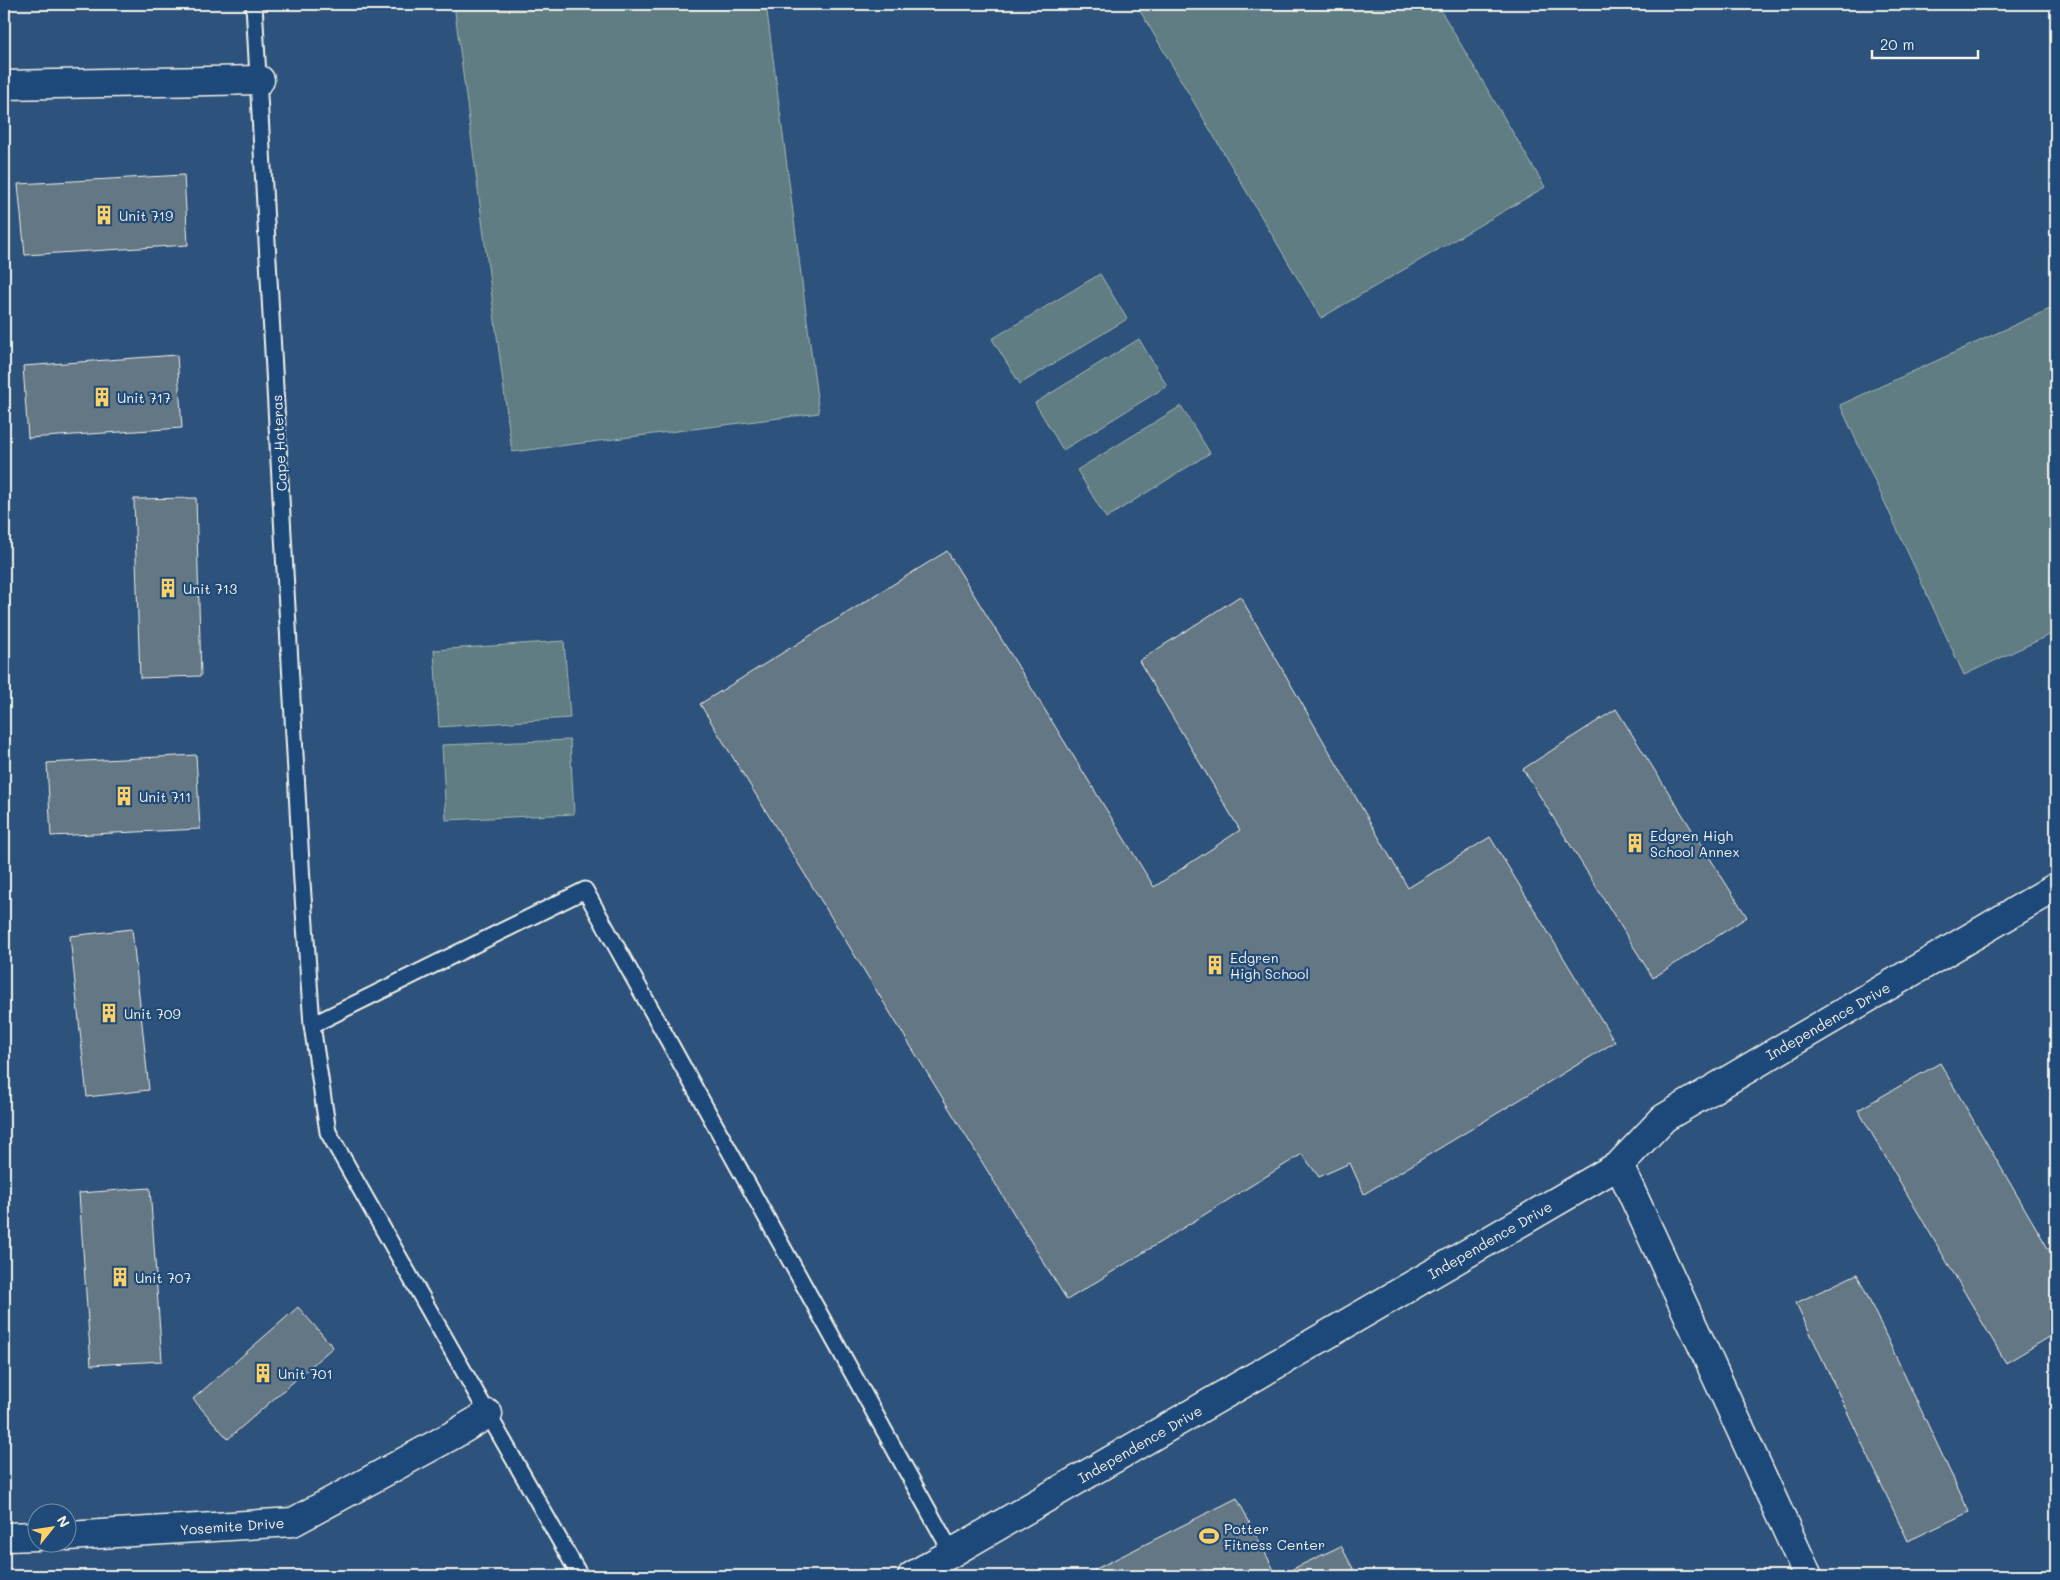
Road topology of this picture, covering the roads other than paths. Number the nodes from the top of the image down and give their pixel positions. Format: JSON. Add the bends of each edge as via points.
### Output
{"nodes":[{"id":1,"x":254,"y":4,"type":"edge"},
{"id":2,"x":260,"y":80,"type":"junction"},
{"id":3,"x":4,"y":85,"type":"edge"},
{"id":4,"x":2056,"y":887,"type":"edge"},
{"id":5,"x":312,"y":1025,"type":"junction"},
{"id":6,"x":1619,"y":1165,"type":"junction"},
{"id":7,"x":488,"y":1414,"type":"junction"},
{"id":8,"x":4,"y":1530,"type":"edge"},
{"id":9,"x":28,"y":1534,"type":"edge"},
{"id":10,"x":78,"y":1535,"type":"edge"},
{"id":11,"x":952,"y":1553,"type":"junction"},
{"id":12,"x":580,"y":1576,"type":"edge"},
{"id":13,"x":912,"y":1576,"type":"edge"},
{"id":14,"x":1808,"y":1576,"type":"edge"}],
"edges":[{"from":1,"to":2,"type":"lane","name":"Cape Hateras"},
{"from":2,"to":3,"type":"street"},
{"from":2,"to":5,"type":"lane","name":"Cape Hateras"},
{"from":4,"to":6,"type":"street","name":"Independence Drive","via":[[1664,1118]]},
{"from":5,"to":7,"type":"lane","name":"Cape Hateras","via":[[328,1132]]},
{"from":5,"to":11,"type":"lane","via":[[586,890]]},
{"from":6,"to":11,"type":"street","name":"Independence Drive"},
{"from":6,"to":14,"type":"street"},
{"from":7,"to":10,"type":"street","name":"Yosemite Drive","via":[[293,1522]]},
{"from":7,"to":12,"type":"lane","name":"Cape Hateras"},
{"from":8,"to":9,"type":"street"},
{"from":11,"to":13,"type":"street","name":"Independence Drive"}]}
